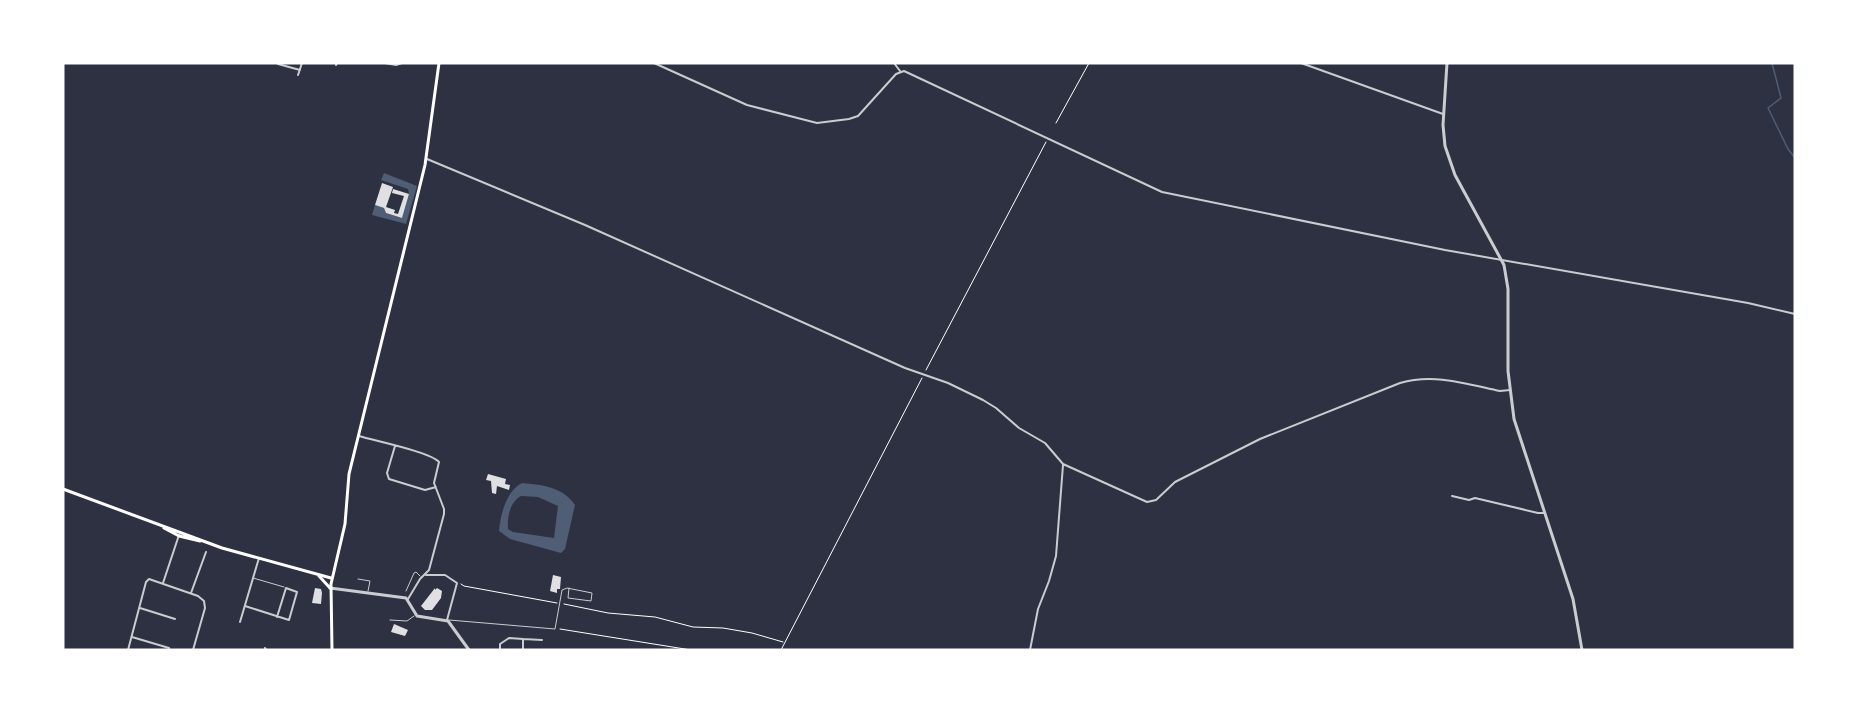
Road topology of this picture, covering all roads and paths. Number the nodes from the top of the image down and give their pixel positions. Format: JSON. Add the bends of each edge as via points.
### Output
{"nodes":[{"id":1,"x":302,"y":63,"type":"edge"},
{"id":2,"x":385,"y":63,"type":"edge"},
{"id":3,"x":402,"y":63,"type":"edge"},
{"id":4,"x":440,"y":63,"type":"edge"},
{"id":5,"x":654,"y":63,"type":"edge"},
{"id":6,"x":894,"y":63,"type":"edge"},
{"id":7,"x":1089,"y":63,"type":"edge"},
{"id":8,"x":1301,"y":63,"type":"edge"},
{"id":9,"x":1447,"y":63,"type":"edge"},
{"id":10,"x":280,"y":64,"type":"edge"},
{"id":11,"x":300,"y":70,"type":"junction"},
{"id":12,"x":900,"y":71,"type":"junction"},
{"id":13,"x":298,"y":75,"type":"dead end"},
{"id":14,"x":1443,"y":114,"type":"junction"},
{"id":15,"x":1056,"y":123,"type":"dead end"},
{"id":16,"x":1048,"y":138,"type":"junction"},
{"id":17,"x":427,"y":159,"type":"junction"},
{"id":18,"x":1503,"y":261,"type":"junction"},
{"id":19,"x":1795,"y":314,"type":"edge"},
{"id":20,"x":924,"y":374,"type":"junction"},
{"id":21,"x":1510,"y":390,"type":"junction"},
{"id":22,"x":358,"y":436,"type":"junction"},
{"id":23,"x":395,"y":446,"type":"junction"},
{"id":24,"x":1063,"y":464,"type":"junction"},
{"id":25,"x":436,"y":487,"type":"junction"},
{"id":26,"x":63,"y":489,"type":"edge"},
{"id":27,"x":1452,"y":496,"type":"dead end"},
{"id":28,"x":1544,"y":513,"type":"junction"},
{"id":29,"x":180,"y":534,"type":"junction"},
{"id":30,"x":206,"y":552,"type":"dead end"},
{"id":31,"x":259,"y":558,"type":"junction"},
{"id":32,"x":426,"y":574,"type":"junction"},
{"id":33,"x":318,"y":575,"type":"junction"},
{"id":34,"x":253,"y":578,"type":"junction"},
{"id":35,"x":332,"y":578,"type":"junction"},
{"id":36,"x":421,"y":578,"type":"junction"},
{"id":37,"x":358,"y":579,"type":"dead end"},
{"id":38,"x":458,"y":580,"type":"dead end"},
{"id":39,"x":163,"y":584,"type":"junction"},
{"id":40,"x":286,"y":588,"type":"junction"},
{"id":41,"x":330,"y":588,"type":"junction"},
{"id":42,"x":570,"y":588,"type":"junction"},
{"id":43,"x":406,"y":591,"type":"dead end"},
{"id":44,"x":191,"y":593,"type":"junction"},
{"id":45,"x":368,"y":593,"type":"junction"},
{"id":46,"x":408,"y":600,"type":"junction"},
{"id":47,"x":560,"y":603,"type":"junction"},
{"id":48,"x":244,"y":606,"type":"junction"},
{"id":49,"x":140,"y":608,"type":"junction"},
{"id":50,"x":416,"y":615,"type":"junction"},
{"id":51,"x":277,"y":617,"type":"junction"},
{"id":52,"x":175,"y":620,"type":"dead end"},
{"id":53,"x":390,"y":620,"type":"dead end"},
{"id":54,"x":447,"y":621,"type":"junction"},
{"id":55,"x":240,"y":622,"type":"dead end"},
{"id":56,"x":555,"y":629,"type":"junction"},
{"id":57,"x":132,"y":637,"type":"junction"},
{"id":58,"x":523,"y":639,"type":"junction"},
{"id":59,"x":542,"y":640,"type":"dead end"},
{"id":60,"x":784,"y":642,"type":"junction"},
{"id":61,"x":170,"y":648,"type":"dead end"},
{"id":62,"x":128,"y":650,"type":"edge"},
{"id":63,"x":193,"y":650,"type":"edge"},
{"id":64,"x":332,"y":650,"type":"edge"},
{"id":65,"x":469,"y":650,"type":"edge"},
{"id":66,"x":500,"y":650,"type":"edge"},
{"id":67,"x":523,"y":650,"type":"edge"},
{"id":68,"x":691,"y":650,"type":"edge"},
{"id":69,"x":781,"y":650,"type":"edge"},
{"id":70,"x":1030,"y":650,"type":"edge"},
{"id":71,"x":1582,"y":650,"type":"edge"}],
"edges":[{"from":1,"to":11,"type":"street"},
{"from":2,"to":3,"type":"street"},
{"from":4,"to":17,"type":"main road"},
{"from":5,"to":12,"type":"street","via":[[744,103],[817,123],[860,115]]},
{"from":6,"to":12,"type":"street"},
{"from":7,"to":15,"type":"path"},
{"from":8,"to":14,"type":"street"},
{"from":9,"to":14,"type":"street"},
{"from":10,"to":11,"type":"street"},
{"from":11,"to":13,"type":"street"},
{"from":12,"to":16,"type":"street","via":[[910,72]]},
{"from":14,"to":18,"type":"street","via":[[1444,142],[1451,167]]},
{"from":16,"to":18,"type":"street","via":[[1156,190]]},
{"from":16,"to":20,"type":"path"},
{"from":17,"to":20,"type":"street"},
{"from":17,"to":22,"type":"main road"},
{"from":18,"to":19,"type":"street"},
{"from":18,"to":21,"type":"street","via":[[1509,289]]},
{"from":20,"to":24,"type":"street","via":[[990,404],[1045,443]]},
{"from":20,"to":60,"type":"path"},
{"from":21,"to":24,"type":"street","via":[[1441,378],[1408,381],[1273,433],[1175,482],[1150,503]]},
{"from":21,"to":28,"type":"street","via":[[1516,425]]},
{"from":22,"to":23,"type":"street"},
{"from":22,"to":35,"type":"main road","via":[[348,479],[345,524]]},
{"from":23,"to":25,"type":"street","via":[[437,459]]},
{"from":23,"to":25,"type":"street","via":[[387,473],[389,479],[426,490]]},
{"from":24,"to":70,"type":"street","via":[[1056,556],[1038,609]]},
{"from":25,"to":32,"type":"street","via":[[445,512]]},
{"from":26,"to":29,"type":"main road"},
{"from":27,"to":28,"type":"street"},
{"from":28,"to":71,"type":"street","via":[[1573,598]]},
{"from":29,"to":31,"type":"main road"},
{"from":29,"to":39,"type":"street"},
{"from":30,"to":44,"type":"street"},
{"from":31,"to":33,"type":"main road"},
{"from":31,"to":34,"type":"street"},
{"from":32,"to":36,"type":"street"},
{"from":32,"to":54,"type":"street","via":[[445,575],[457,583]]},
{"from":33,"to":35,"type":"main road"},
{"from":33,"to":41,"type":"main road"},
{"from":34,"to":40,"type":"lane"},
{"from":34,"to":48,"type":"street"},
{"from":35,"to":41,"type":"main road"},
{"from":36,"to":43,"type":"lane","via":[[414,573]]},
{"from":36,"to":46,"type":"street"},
{"from":37,"to":45,"type":"lane","via":[[370,581]]},
{"from":38,"to":47,"type":"path","via":[[464,586]]},
{"from":39,"to":44,"type":"street"},
{"from":39,"to":49,"type":"street","via":[[148,580]]},
{"from":40,"to":51,"type":"street"},
{"from":40,"to":51,"type":"street","via":[[297,592],[289,620]]},
{"from":41,"to":45,"type":"street"},
{"from":41,"to":64,"type":"main road"},
{"from":42,"to":42,"type":"lane","via":[[592,593],[591,601],[568,598]]},
{"from":42,"to":47,"type":"lane","via":[[562,590]]},
{"from":44,"to":63,"type":"street","via":[[206,604]]},
{"from":45,"to":46,"type":"street"},
{"from":46,"to":50,"type":"street"},
{"from":47,"to":56,"type":"lane"},
{"from":47,"to":60,"type":"path","via":[[752,633]]},
{"from":48,"to":51,"type":"street"},
{"from":48,"to":55,"type":"street"},
{"from":49,"to":52,"type":"street"},
{"from":49,"to":57,"type":"street"},
{"from":50,"to":53,"type":"lane","via":[[409,621]]},
{"from":50,"to":54,"type":"street"},
{"from":54,"to":56,"type":"lane"},
{"from":54,"to":65,"type":"street"},
{"from":56,"to":68,"type":"path"},
{"from":57,"to":61,"type":"street"},
{"from":57,"to":62,"type":"street"},
{"from":58,"to":59,"type":"street"},
{"from":58,"to":66,"type":"street","via":[[509,638]]},
{"from":58,"to":67,"type":"street"},
{"from":60,"to":69,"type":"path"}]}
